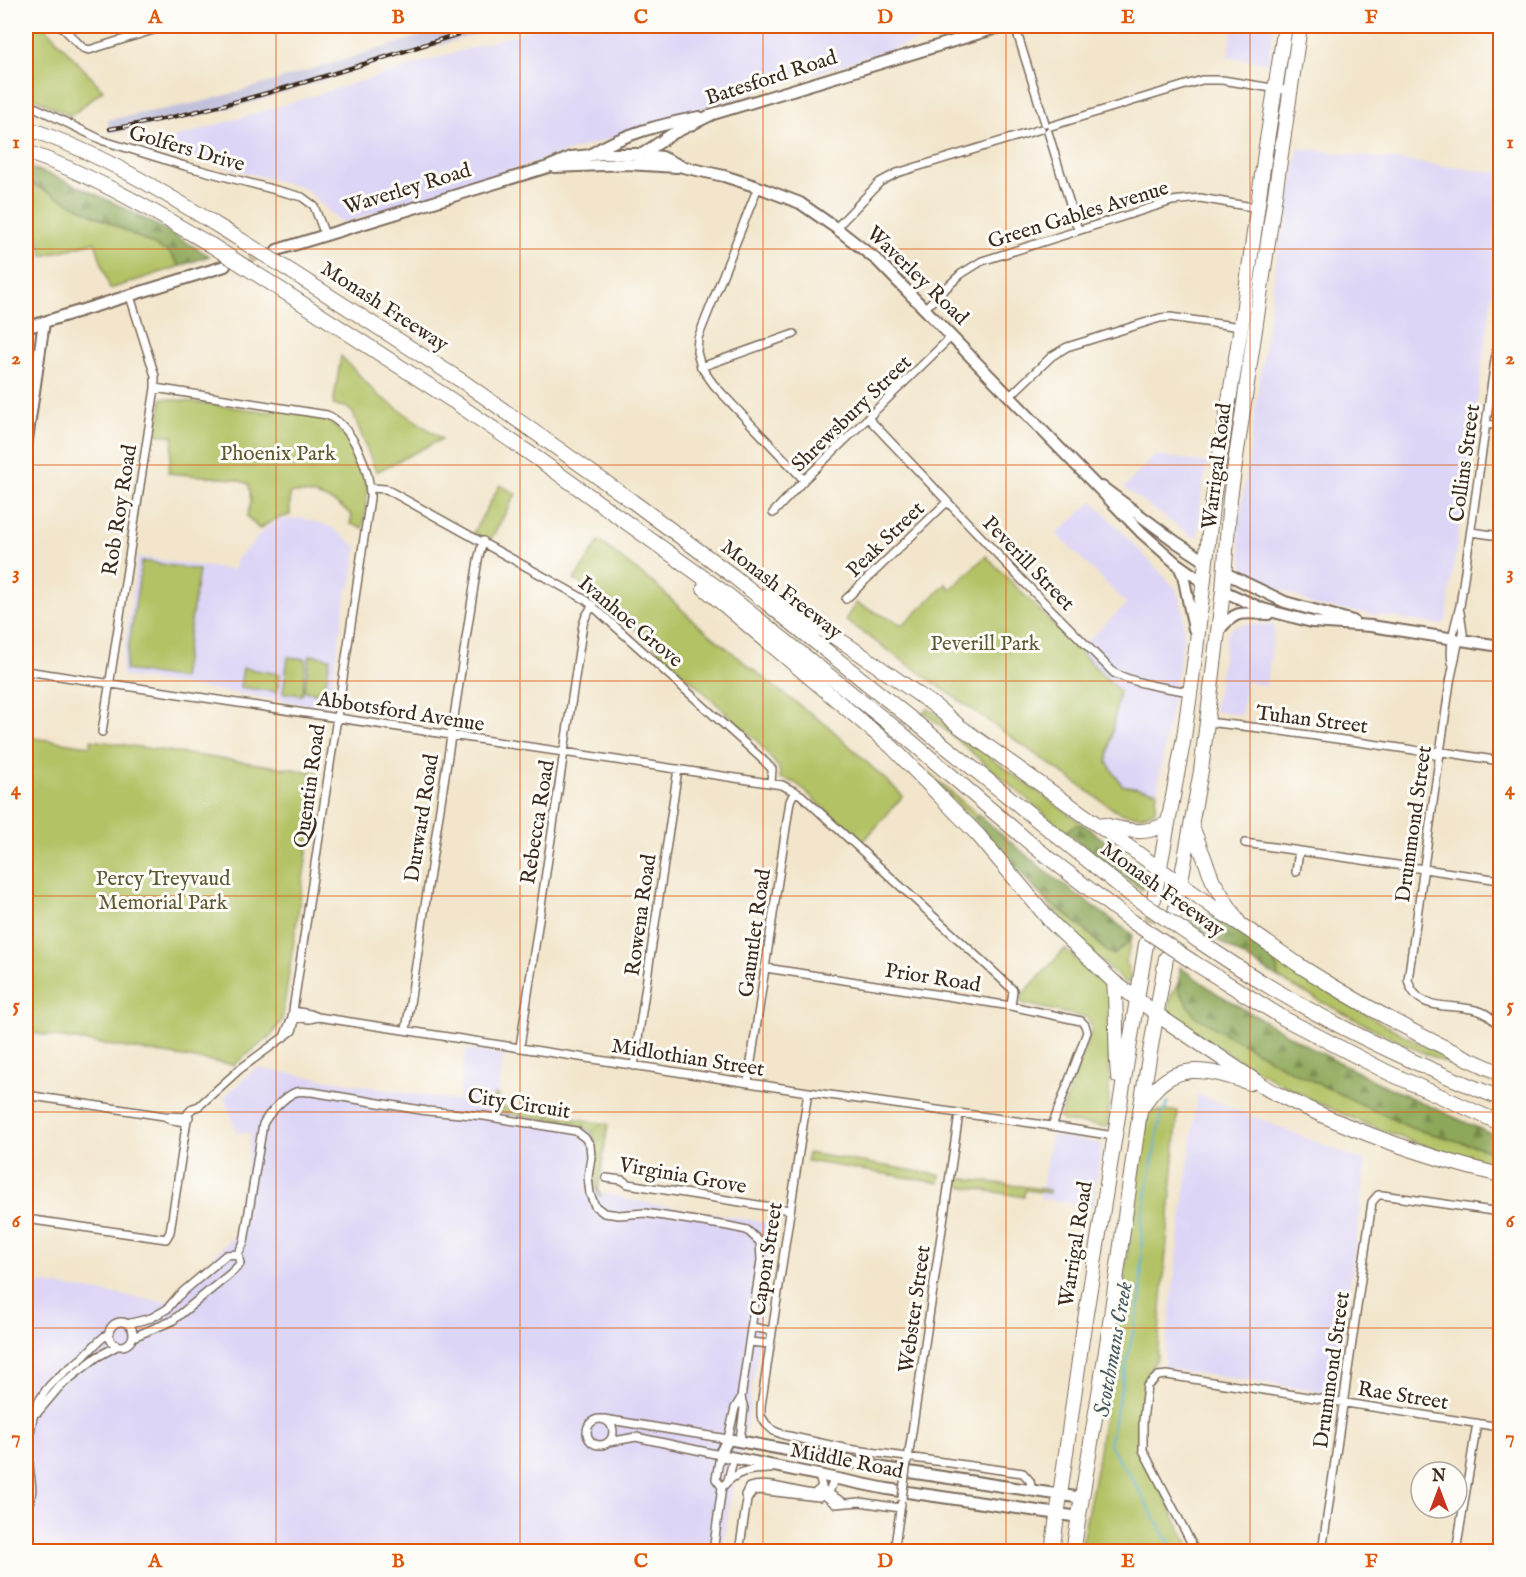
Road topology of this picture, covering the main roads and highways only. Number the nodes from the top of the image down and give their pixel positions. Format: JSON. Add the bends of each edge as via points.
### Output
{"nodes":[{"id":1,"x":1003,"y":26,"type":"edge"},
{"id":2,"x":1285,"y":26,"type":"edge"},
{"id":3,"x":1300,"y":26,"type":"edge"},
{"id":4,"x":713,"y":114,"type":"junction"},
{"id":5,"x":26,"y":128,"type":"edge"},
{"id":6,"x":26,"y":152,"type":"edge"},
{"id":7,"x":642,"y":154,"type":"junction"},
{"id":8,"x":590,"y":155,"type":"junction"},
{"id":9,"x":627,"y":164,"type":"junction"},
{"id":10,"x":683,"y":166,"type":"junction"},
{"id":11,"x":549,"y":167,"type":"junction"},
{"id":12,"x":277,"y":250,"type":"tunnel mouth"},
{"id":13,"x":225,"y":266,"type":"tunnel mouth"},
{"id":14,"x":44,"y":322,"type":"junction"},
{"id":15,"x":26,"y":328,"type":"edge"},
{"id":16,"x":26,"y":447,"type":"edge"},
{"id":17,"x":1085,"y":475,"type":"junction"},
{"id":18,"x":661,"y":547,"type":"junction"},
{"id":19,"x":1205,"y":561,"type":"junction"},
{"id":20,"x":1176,"y":563,"type":"junction"},
{"id":21,"x":1225,"y":573,"type":"junction"},
{"id":22,"x":733,"y":576,"type":"junction"},
{"id":23,"x":1203,"y":582,"type":"junction"},
{"id":24,"x":1223,"y":591,"type":"junction"},
{"id":25,"x":1286,"y":616,"type":"junction"},
{"id":26,"x":1371,"y":626,"type":"junction"},
{"id":27,"x":1219,"y":630,"type":"junction"},
{"id":28,"x":1500,"y":646,"type":"edge"},
{"id":29,"x":1196,"y":650,"type":"junction"},
{"id":30,"x":1098,"y":824,"type":"junction"},
{"id":31,"x":1168,"y":824,"type":"junction"},
{"id":32,"x":1190,"y":831,"type":"junction"},
{"id":33,"x":1165,"y":841,"type":"junction"},
{"id":34,"x":1160,"y":868,"type":"junction"},
{"id":35,"x":1180,"y":883,"type":"junction"},
{"id":36,"x":1154,"y":899,"type":"tunnel mouth"},
{"id":37,"x":1175,"y":913,"type":"dead end"},
{"id":38,"x":1239,"y":923,"type":"junction"},
{"id":39,"x":1146,"y":944,"type":"tunnel mouth"},
{"id":40,"x":1166,"y":958,"type":"dead end"},
{"id":41,"x":1114,"y":982,"type":"junction"},
{"id":42,"x":1136,"y":999,"type":"junction"},
{"id":43,"x":1157,"y":1014,"type":"junction"},
{"id":44,"x":1500,"y":1073,"type":"edge"},
{"id":45,"x":1269,"y":1090,"type":"junction"},
{"id":46,"x":1119,"y":1098,"type":"junction"},
{"id":47,"x":1500,"y":1098,"type":"edge"},
{"id":48,"x":1140,"y":1111,"type":"junction"},
{"id":49,"x":1500,"y":1123,"type":"edge"},
{"id":50,"x":1500,"y":1175,"type":"edge"},
{"id":51,"x":728,"y":1439,"type":"joint"},
{"id":52,"x":740,"y":1440,"type":"junction"},
{"id":53,"x":720,"y":1455,"type":"joint"},
{"id":54,"x":734,"y":1457,"type":"junction"},
{"id":55,"x":1060,"y":1496,"type":"junction"},
{"id":56,"x":1082,"y":1498,"type":"junction"},
{"id":57,"x":1057,"y":1514,"type":"junction"},
{"id":58,"x":1079,"y":1517,"type":"junction"},
{"id":59,"x":1052,"y":1551,"type":"edge"},
{"id":60,"x":1072,"y":1551,"type":"edge"}],
"edges":[{"from":1,"to":4,"type":"main road","name":"Batesford Road"},
{"from":2,"to":19,"type":"highway","name":"Warrigal Road"},
{"from":3,"to":21,"type":"highway","name":"Warrigal Road","via":[[1230,498]]},
{"from":4,"to":7,"type":"main road","name":"Batesford Road"},
{"from":4,"to":8,"type":"main road","via":[[612,141]]},
{"from":5,"to":22,"type":"highway","name":"Monash Freeway","bridge":true,"via":[[126,170],[292,272],[465,383]]},
{"from":6,"to":18,"type":"highway","name":"Monash Freeway","bridge":true,"via":[[109,187],[211,245],[453,401]]},
{"from":7,"to":8,"type":"main road","name":"Waverley Road"},
{"from":7,"to":9,"type":"main road","name":"Batesford Road"},
{"from":7,"to":10,"type":"main road","name":"Waverley Road"},
{"from":8,"to":11,"type":"main road","name":"Waverley Road"},
{"from":9,"to":10,"type":"main road","name":"Waverley Road"},
{"from":9,"to":11,"type":"main road","name":"Waverley Road"},
{"from":10,"to":17,"type":"main road","name":"Waverley Road","via":[[800,203],[836,228],[878,261],[926,308]]},
{"from":11,"to":12,"type":"main road","name":"Waverley Road"},
{"from":13,"to":14,"type":"main road"},
{"from":14,"to":15,"type":"main road"},
{"from":14,"to":16,"type":"main road"},
{"from":17,"to":19,"type":"main road","name":"Waverley Road"},
{"from":17,"to":20,"type":"main road","name":"Waverley Road"},
{"from":18,"to":41,"type":"highway","via":[[892,747],[972,828],[1052,923]]},
{"from":18,"to":49,"type":"highway","name":"Monash Freeway","bridge":true,"via":[[838,682],[1036,848],[1127,918],[1285,1019],[1387,1072]]},
{"from":19,"to":21,"type":"highway","name":"Waverley Road"},
{"from":19,"to":23,"type":"highway","name":"Warrigal Road"},
{"from":20,"to":23,"type":"main road","name":"Waverley Road"},
{"from":20,"to":29,"type":"main road","via":[[1183,575]]},
{"from":21,"to":24,"type":"highway","name":"Warrigal Road"},
{"from":21,"to":26,"type":"main road","name":"Waverley Road","via":[[1285,602]]},
{"from":22,"to":30,"type":"highway","via":[[849,646]]},
{"from":22,"to":47,"type":"highway","name":"Monash Freeway","bridge":true,"via":[[1131,895],[1197,940],[1271,988],[1340,1024]]},
{"from":23,"to":24,"type":"highway","name":"Waverley Road"},
{"from":23,"to":29,"type":"highway","name":"Warrigal Road"},
{"from":24,"to":25,"type":"main road","name":"Waverley Road"},
{"from":24,"to":27,"type":"highway","name":"Warrigal Road"},
{"from":25,"to":26,"type":"main road","name":"Waverley Road","via":[[1333,625]]},
{"from":25,"to":27,"type":"main road","via":[[1237,614]]},
{"from":26,"to":28,"type":"main road","name":"Waverley Road"},
{"from":27,"to":32,"type":"highway","name":"Warrigal Road"},
{"from":29,"to":31,"type":"highway","name":"Warrigal Road"},
{"from":30,"to":31,"type":"highway","via":[[1134,832]]},
{"from":30,"to":34,"type":"highway"},
{"from":31,"to":33,"type":"highway","name":"Warrigal Road"},
{"from":32,"to":33,"type":"highway","via":[[1178,842]]},
{"from":32,"to":35,"type":"highway","name":"Warrigal Road"},
{"from":32,"to":38,"type":"highway","via":[[1213,881]]},
{"from":33,"to":34,"type":"highway","name":"Warrigal Road"},
{"from":34,"to":35,"type":"highway"},
{"from":34,"to":36,"type":"highway","name":"Warrigal Road"},
{"from":35,"to":37,"type":"highway","name":"Warrigal Road"},
{"from":35,"to":38,"type":"highway"},
{"from":38,"to":44,"type":"highway","via":[[1359,1001]]},
{"from":39,"to":42,"type":"highway","name":"Warrigal Road"},
{"from":40,"to":43,"type":"highway","name":"Warrigal Road"},
{"from":41,"to":42,"type":"highway"},
{"from":41,"to":46,"type":"highway"},
{"from":42,"to":43,"type":"highway"},
{"from":42,"to":46,"type":"highway","name":"Warrigal Road"},
{"from":43,"to":45,"type":"highway"},
{"from":43,"to":48,"type":"highway","name":"Warrigal Road"},
{"from":45,"to":48,"type":"highway","via":[[1217,1072],[1188,1072],[1161,1083]]},
{"from":45,"to":50,"type":"highway","via":[[1388,1142]]},
{"from":46,"to":55,"type":"highway","name":"Warrigal Road"},
{"from":48,"to":56,"type":"highway","name":"Warrigal Road"},
{"from":51,"to":52,"type":"main road","name":"Middle Road"},
{"from":51,"to":53,"type":"main road","name":"City Circuit"},
{"from":52,"to":54,"type":"main road","name":"City Circuit"},
{"from":52,"to":55,"type":"main road","name":"Middle Road"},
{"from":53,"to":54,"type":"main road","name":"Middle Road"},
{"from":54,"to":57,"type":"main road","name":"Middle Road","via":[[834,1479]]},
{"from":55,"to":56,"type":"main road","name":"Middle Road"},
{"from":55,"to":57,"type":"highway","name":"Warrigal Road"},
{"from":56,"to":58,"type":"highway","name":"Warrigal Road"},
{"from":57,"to":58,"type":"main road","name":"Middle Road"},
{"from":57,"to":59,"type":"highway","name":"Warrigal Road"},
{"from":58,"to":60,"type":"highway","name":"Warrigal Road"}]}
